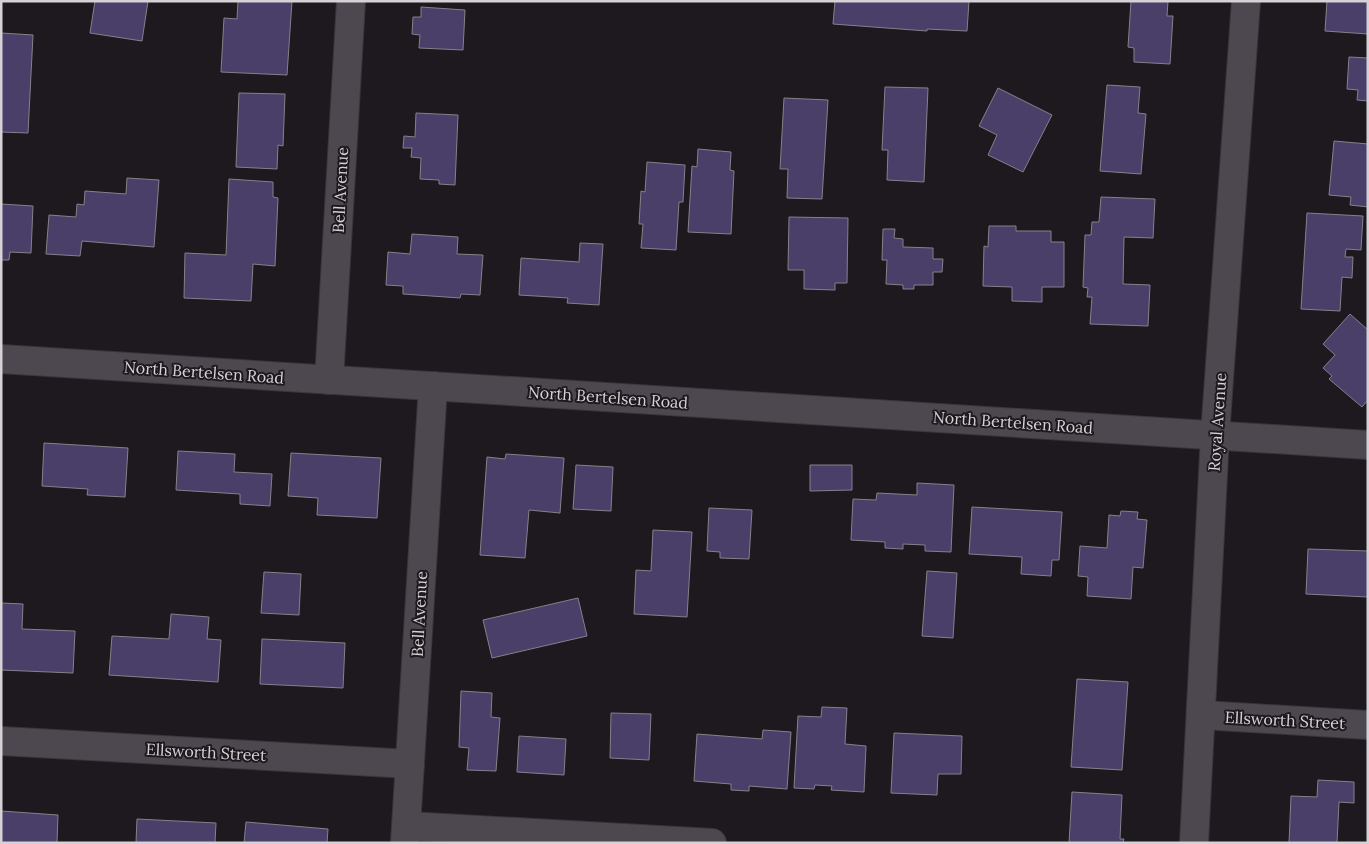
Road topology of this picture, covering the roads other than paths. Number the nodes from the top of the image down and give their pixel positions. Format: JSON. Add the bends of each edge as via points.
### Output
{"nodes":[{"id":1,"x":350,"y":1,"type":"edge"},
{"id":2,"x":1246,"y":1,"type":"edge"},
{"id":3,"x":1,"y":359,"type":"edge"},
{"id":4,"x":329,"y":380,"type":"junction"},
{"id":5,"x":433,"y":386,"type":"junction"},
{"id":6,"x":1216,"y":435,"type":"junction"},
{"id":7,"x":1368,"y":445,"type":"edge"},
{"id":8,"x":1202,"y":715,"type":"junction"},
{"id":9,"x":1368,"y":725,"type":"edge"},
{"id":10,"x":1,"y":741,"type":"edge"},
{"id":11,"x":410,"y":764,"type":"junction"},
{"id":12,"x":406,"y":834,"type":"edge"},
{"id":13,"x":712,"y":843,"type":"edge"},
{"id":14,"x":1194,"y":843,"type":"edge"}],
"edges":[{"from":1,"to":4,"type":"street","name":"Bell Avenue"},
{"from":2,"to":6,"type":"street","name":"Royal Avenue"},
{"from":3,"to":4,"type":"street","name":"North Bertelsen Road"},
{"from":4,"to":5,"type":"street","name":"North Bertelsen Road"},
{"from":5,"to":6,"type":"street","name":"North Bertelsen Road"},
{"from":5,"to":11,"type":"street","name":"Bell Avenue"},
{"from":6,"to":7,"type":"street","name":"North Bertelsen Road"},
{"from":6,"to":8,"type":"street","name":"Royal Avenue"},
{"from":8,"to":9,"type":"street","name":"Ellsworth Street"},
{"from":8,"to":14,"type":"street","name":"Royal Avenue"},
{"from":10,"to":11,"type":"street","name":"Ellsworth Street"},
{"from":11,"to":12,"type":"street","name":"Bell Avenue"},
{"from":12,"to":13,"type":"street"}]}
